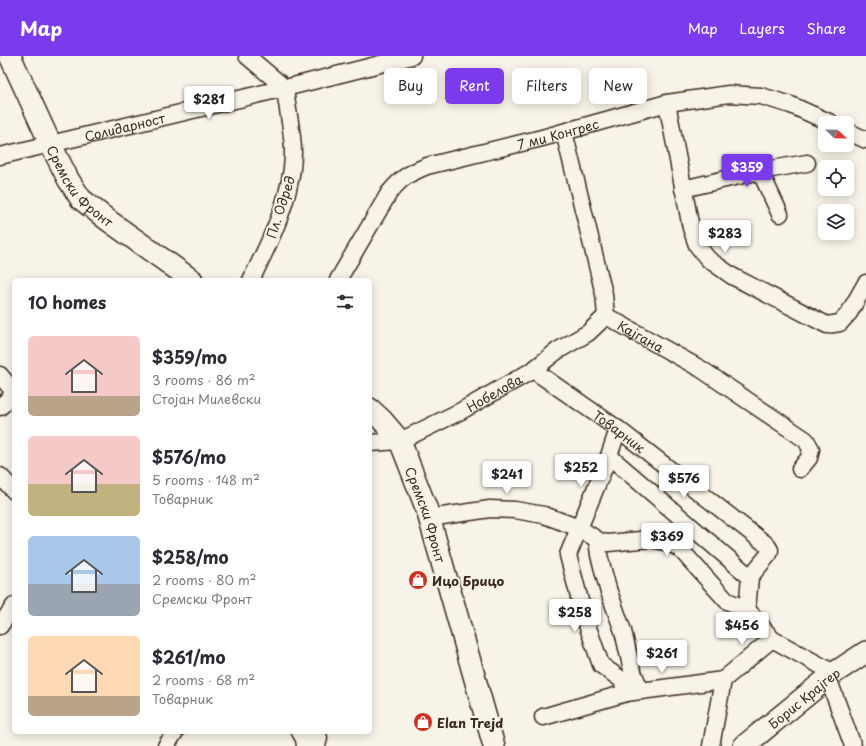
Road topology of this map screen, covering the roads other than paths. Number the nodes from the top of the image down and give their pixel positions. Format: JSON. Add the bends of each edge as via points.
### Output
{"nodes":[{"id":1,"x":10,"y":56,"type":"edge"},
{"id":2,"x":247,"y":56,"type":"edge"},
{"id":3,"x":412,"y":56,"type":"edge"},
{"id":4,"x":285,"y":88,"type":"junction"},
{"id":5,"x":667,"y":103,"type":"junction"},
{"id":6,"x":818,"y":117,"type":"edge"},
{"id":7,"x":564,"y":132,"type":"junction"},
{"id":8,"x":854,"y":134,"type":"edge"},
{"id":9,"x":866,"y":140,"type":"edge"},
{"id":10,"x":50,"y":143,"type":"junction"},
{"id":11,"x":0,"y":156,"type":"edge"},
{"id":12,"x":806,"y":163,"type":"dead end"},
{"id":13,"x":760,"y":171,"type":"junction"},
{"id":14,"x":684,"y":188,"type":"junction"},
{"id":15,"x":780,"y":214,"type":"dead end"},
{"id":16,"x":252,"y":277,"type":"edge"},
{"id":17,"x":189,"y":278,"type":"edge"},
{"id":18,"x":339,"y":278,"type":"edge"},
{"id":19,"x":866,"y":283,"type":"edge"},
{"id":20,"x":606,"y":316,"type":"junction"},
{"id":21,"x":533,"y":370,"type":"junction"},
{"id":22,"x":0,"y":375,"type":"edge"},
{"id":23,"x":12,"y":390,"type":"edge"},
{"id":24,"x":12,"y":395,"type":"edge"},
{"id":25,"x":0,"y":407,"type":"edge"},
{"id":26,"x":372,"y":411,"type":"edge"},
{"id":27,"x":618,"y":429,"type":"junction"},
{"id":28,"x":400,"y":441,"type":"junction"},
{"id":29,"x":372,"y":443,"type":"edge"},
{"id":30,"x":609,"y":456,"type":"junction"},
{"id":31,"x":800,"y":469,"type":"dead end"},
{"id":32,"x":429,"y":518,"type":"junction"},
{"id":33,"x":579,"y":528,"type":"junction"},
{"id":34,"x":597,"y":540,"type":"junction"},
{"id":35,"x":750,"y":577,"type":"junction"},
{"id":36,"x":12,"y":609,"type":"edge"},
{"id":37,"x":747,"y":609,"type":"junction"},
{"id":38,"x":0,"y":626,"type":"edge"},
{"id":39,"x":767,"y":634,"type":"junction"},
{"id":40,"x":866,"y":652,"type":"edge"},
{"id":41,"x":831,"y":676,"type":"junction"},
{"id":42,"x":723,"y":680,"type":"junction"},
{"id":43,"x":633,"y":692,"type":"junction"},
{"id":44,"x":543,"y":717,"type":"dead end"},
{"id":45,"x":174,"y":734,"type":"edge"},
{"id":46,"x":301,"y":734,"type":"edge"},
{"id":47,"x":318,"y":734,"type":"edge"},
{"id":48,"x":166,"y":746,"type":"edge"},
{"id":49,"x":305,"y":746,"type":"edge"},
{"id":50,"x":317,"y":746,"type":"edge"},
{"id":51,"x":494,"y":746,"type":"edge"},
{"id":52,"x":711,"y":746,"type":"edge"},
{"id":53,"x":744,"y":746,"type":"edge"},
{"id":54,"x":853,"y":746,"type":"edge"}],
"edges":[{"from":1,"to":10,"type":"street","name":"Сремски Фронт"},
{"from":2,"to":4,"type":"street"},
{"from":3,"to":4,"type":"street","name":"Солидарност"},
{"from":4,"to":10,"type":"street","name":"Солидарност"},
{"from":4,"to":16,"type":"street","name":"Пл. Одред","via":[[293,152],[291,173],[277,223]]},
{"from":5,"to":6,"type":"street","name":"7 ми Конгрес","via":[[729,94],[761,96]]},
{"from":5,"to":7,"type":"street","name":"7 ми Конгрес"},
{"from":5,"to":14,"type":"street"},
{"from":7,"to":18,"type":"street","name":"7 ми Конгрес","via":[[427,166],[398,181],[388,193]]},
{"from":7,"to":20,"type":"street","name":"Кајгана","via":[[604,294]]},
{"from":8,"to":9,"type":"street"},
{"from":10,"to":11,"type":"street","name":"Солидарност"},
{"from":10,"to":17,"type":"street","name":"Сремски Фронт","via":[[68,179],[82,199]]},
{"from":12,"to":13,"type":"street"},
{"from":13,"to":14,"type":"street"},
{"from":13,"to":15,"type":"street"},
{"from":14,"to":19,"type":"street","via":[[691,228],[697,245],[708,259],[759,291],[827,325],[840,323],[849,313]]},
{"from":20,"to":21,"type":"street","name":"Нобелова","via":[[588,333],[557,351]]},
{"from":20,"to":31,"type":"street","name":"Кајгана","via":[[701,369],[806,440],[811,449],[809,458]]},
{"from":21,"to":27,"type":"street","name":"Товарник"},
{"from":21,"to":28,"type":"street","name":"Нобелова","via":[[461,412]]},
{"from":22,"to":23,"type":"street"},
{"from":24,"to":25,"type":"street"},
{"from":26,"to":28,"type":"street","name":"Сремски Фронт"},
{"from":27,"to":30,"type":"street"},
{"from":27,"to":35,"type":"street","name":"Товарник","via":[[767,546],[769,554]]},
{"from":28,"to":29,"type":"street","name":"Нобелова"},
{"from":28,"to":32,"type":"street","name":"Сремски Фронт"},
{"from":30,"to":33,"type":"street"},
{"from":30,"to":35,"type":"street"},
{"from":32,"to":33,"type":"street","via":[[490,509],[515,510],[544,515]]},
{"from":32,"to":51,"type":"street","name":"Сремски Фронт"},
{"from":33,"to":34,"type":"street"},
{"from":33,"to":43,"type":"street","via":[[568,555],[584,616],[601,665],[622,680]]},
{"from":34,"to":37,"type":"street","via":[[608,543],[651,539],[670,543],[680,549],[726,600]]},
{"from":34,"to":43,"type":"street","via":[[608,589],[623,631],[632,670]]},
{"from":35,"to":37,"type":"street"},
{"from":36,"to":38,"type":"street"},
{"from":37,"to":39,"type":"street"},
{"from":39,"to":41,"type":"street"},
{"from":39,"to":42,"type":"street","via":[[758,651]]},
{"from":40,"to":41,"type":"street","name":"Борис Крајгер"},
{"from":41,"to":53,"type":"street","name":"Борис Крајгер"},
{"from":41,"to":54,"type":"street"},
{"from":42,"to":43,"type":"street"},
{"from":42,"to":52,"type":"street"},
{"from":43,"to":44,"type":"street"},
{"from":45,"to":48,"type":"street"},
{"from":46,"to":49,"type":"street"},
{"from":47,"to":50,"type":"street"}]}
